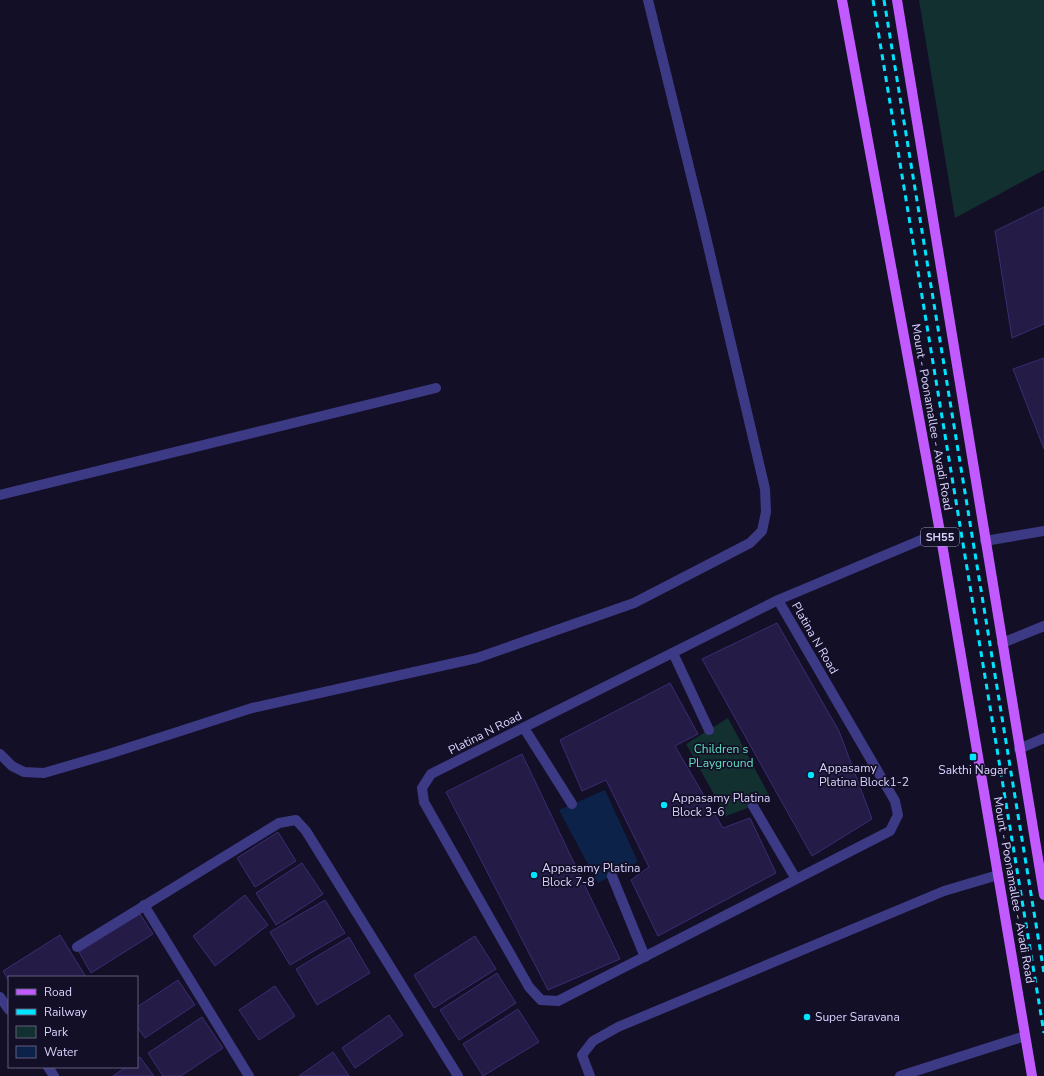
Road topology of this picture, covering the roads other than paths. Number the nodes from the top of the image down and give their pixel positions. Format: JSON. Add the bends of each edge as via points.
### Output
{"nodes":[{"id":1,"x":648,"y":0,"type":"edge"},
{"id":2,"x":842,"y":0,"type":"edge"},
{"id":3,"x":897,"y":0,"type":"edge"},
{"id":4,"x":436,"y":388,"type":"dead end"},
{"id":5,"x":0,"y":495,"type":"edge"},
{"id":6,"x":1044,"y":531,"type":"edge"},
{"id":7,"x":940,"y":532,"type":"junction"},
{"id":8,"x":985,"y":541,"type":"junction"},
{"id":9,"x":778,"y":600,"type":"junction"},
{"id":10,"x":1044,"y":626,"type":"edge"},
{"id":11,"x":1002,"y":643,"type":"junction"},
{"id":12,"x":673,"y":653,"type":"junction"},
{"id":13,"x":524,"y":728,"type":"junction"},
{"id":14,"x":709,"y":730,"type":"dead end"},
{"id":15,"x":1044,"y":738,"type":"edge"},
{"id":16,"x":1019,"y":749,"type":"junction"},
{"id":17,"x":0,"y":754,"type":"edge"},
{"id":18,"x":572,"y":804,"type":"dead end"},
{"id":19,"x":753,"y":806,"type":"dead end"},
{"id":20,"x":998,"y":875,"type":"junction"},
{"id":21,"x":612,"y":876,"type":"dead end"},
{"id":22,"x":796,"y":879,"type":"junction"},
{"id":23,"x":1044,"y":895,"type":"edge"},
{"id":24,"x":144,"y":905,"type":"junction"},
{"id":25,"x":77,"y":947,"type":"dead end"},
{"id":26,"x":645,"y":957,"type":"junction"},
{"id":27,"x":0,"y":997,"type":"edge"},
{"id":28,"x":8,"y":1009,"type":"edge"},
{"id":29,"x":1025,"y":1036,"type":"junction"},
{"id":30,"x":249,"y":1076,"type":"edge"},
{"id":31,"x":458,"y":1076,"type":"edge"},
{"id":32,"x":590,"y":1076,"type":"edge"},
{"id":33,"x":900,"y":1076,"type":"edge"},
{"id":34,"x":1032,"y":1076,"type":"edge"}],
"edges":[{"from":1,"to":17,"type":"street","via":[[765,489],[766,512],[762,531],[750,543],[634,603],[477,658],[252,708],[44,773],[24,772],[12,766]]},
{"from":2,"to":7,"type":"main road","name":"Mount - Poonamallee - Avadi Road","number":"SH55"},
{"from":3,"to":8,"type":"main road"},
{"from":4,"to":5,"type":"street"},
{"from":6,"to":8,"type":"street"},
{"from":7,"to":9,"type":"street"},
{"from":7,"to":20,"type":"main road","name":"Mount - Poonamallee - Avadi Road","number":"SH55"},
{"from":8,"to":11,"type":"main road"},
{"from":9,"to":12,"type":"street","name":"Platina N Road"},
{"from":9,"to":22,"type":"street","name":"Platina N Road","via":[[895,802],[898,815],[890,831]]},
{"from":10,"to":11,"type":"street"},
{"from":11,"to":16,"type":"main road"},
{"from":12,"to":13,"type":"street","name":"Platina N Road"},
{"from":12,"to":14,"type":"street"},
{"from":13,"to":18,"type":"street"},
{"from":13,"to":26,"type":"street","name":"Platina N Road","via":[[432,774],[422,788],[424,802],[529,987],[541,1000],[558,1001]]},
{"from":15,"to":16,"type":"street"},
{"from":16,"to":23,"type":"main road"},
{"from":19,"to":22,"type":"street"},
{"from":20,"to":29,"type":"main road","name":"Mount - Poonamallee - Avadi Road","number":"SH55"},
{"from":20,"to":32,"type":"street","via":[[944,891],[618,1027],[593,1041],[582,1055]]},
{"from":21,"to":26,"type":"street"},
{"from":22,"to":26,"type":"street","name":"Platina N Road"},
{"from":24,"to":25,"type":"street"},
{"from":24,"to":30,"type":"street"},
{"from":24,"to":31,"type":"street","via":[[280,823],[296,820],[306,831]]},
{"from":27,"to":28,"type":"street"},
{"from":29,"to":33,"type":"street"},
{"from":29,"to":34,"type":"main road","name":"Mount - Poonamallee - Avadi Road","number":"SH55"}]}
